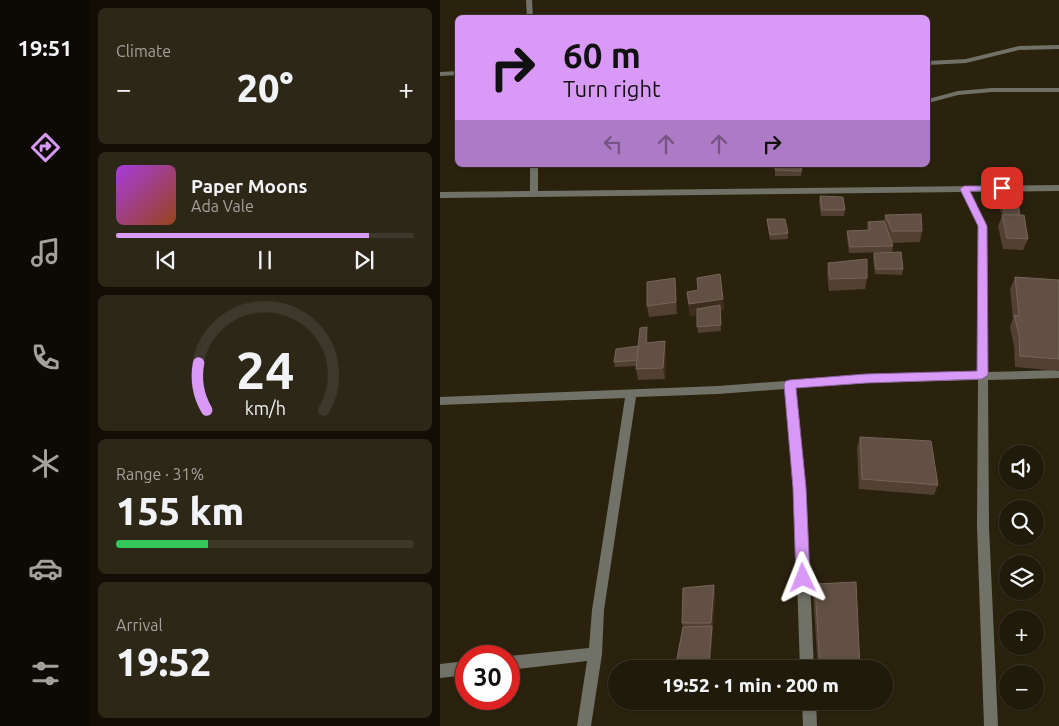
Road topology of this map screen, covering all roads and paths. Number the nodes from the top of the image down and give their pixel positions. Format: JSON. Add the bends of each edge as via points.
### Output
{"nodes":[{"id":1,"x":529,"y":0,"type":"edge"},
{"id":2,"x":530,"y":15,"type":"edge"},
{"id":3,"x":1059,"y":47,"type":"edge"},
{"id":4,"x":930,"y":63,"type":"edge"},
{"id":5,"x":455,"y":73,"type":"edge"},
{"id":6,"x":440,"y":74,"type":"edge"},
{"id":7,"x":1059,"y":90,"type":"edge"},
{"id":8,"x":930,"y":101,"type":"edge"},
{"id":9,"x":534,"y":167,"type":"edge"},
{"id":10,"x":1059,"y":188,"type":"edge"},
{"id":11,"x":964,"y":189,"type":"junction"},
{"id":12,"x":534,"y":194,"type":"junction"},
{"id":13,"x":440,"y":195,"type":"edge"},
{"id":14,"x":1059,"y":374,"type":"edge"},
{"id":15,"x":982,"y":375,"type":"junction"},
{"id":16,"x":790,"y":384,"type":"junction"},
{"id":17,"x":631,"y":394,"type":"junction"},
{"id":18,"x":440,"y":401,"type":"edge"},
{"id":19,"x":595,"y":654,"type":"junction"},
{"id":20,"x":807,"y":660,"type":"edge"},
{"id":21,"x":520,"y":662,"type":"edge"},
{"id":22,"x":455,"y":669,"type":"edge"},
{"id":23,"x":440,"y":671,"type":"edge"},
{"id":24,"x":809,"y":710,"type":"edge"},
{"id":25,"x":584,"y":726,"type":"edge"},
{"id":26,"x":810,"y":726,"type":"edge"},
{"id":27,"x":991,"y":726,"type":"edge"}],
"edges":[{"from":1,"to":2,"type":"street"},
{"from":3,"to":4,"type":"street","via":[[1019,48],[966,62]]},
{"from":5,"to":6,"type":"street"},
{"from":7,"to":8,"type":"street","via":[[992,90]]},
{"from":9,"to":12,"type":"street"},
{"from":10,"to":11,"type":"street"},
{"from":11,"to":12,"type":"street"},
{"from":11,"to":15,"type":"street","via":[[983,226]]},
{"from":12,"to":13,"type":"street"},
{"from":14,"to":15,"type":"street"},
{"from":15,"to":16,"type":"street"},
{"from":15,"to":27,"type":"street","via":[[983,527]]},
{"from":16,"to":17,"type":"street"},
{"from":16,"to":20,"type":"street","via":[[800,488]]},
{"from":17,"to":18,"type":"street"},
{"from":17,"to":19,"type":"street","via":[[598,610]]},
{"from":19,"to":21,"type":"street"},
{"from":19,"to":25,"type":"street"},
{"from":22,"to":23,"type":"street"},
{"from":24,"to":26,"type":"street"}]}
